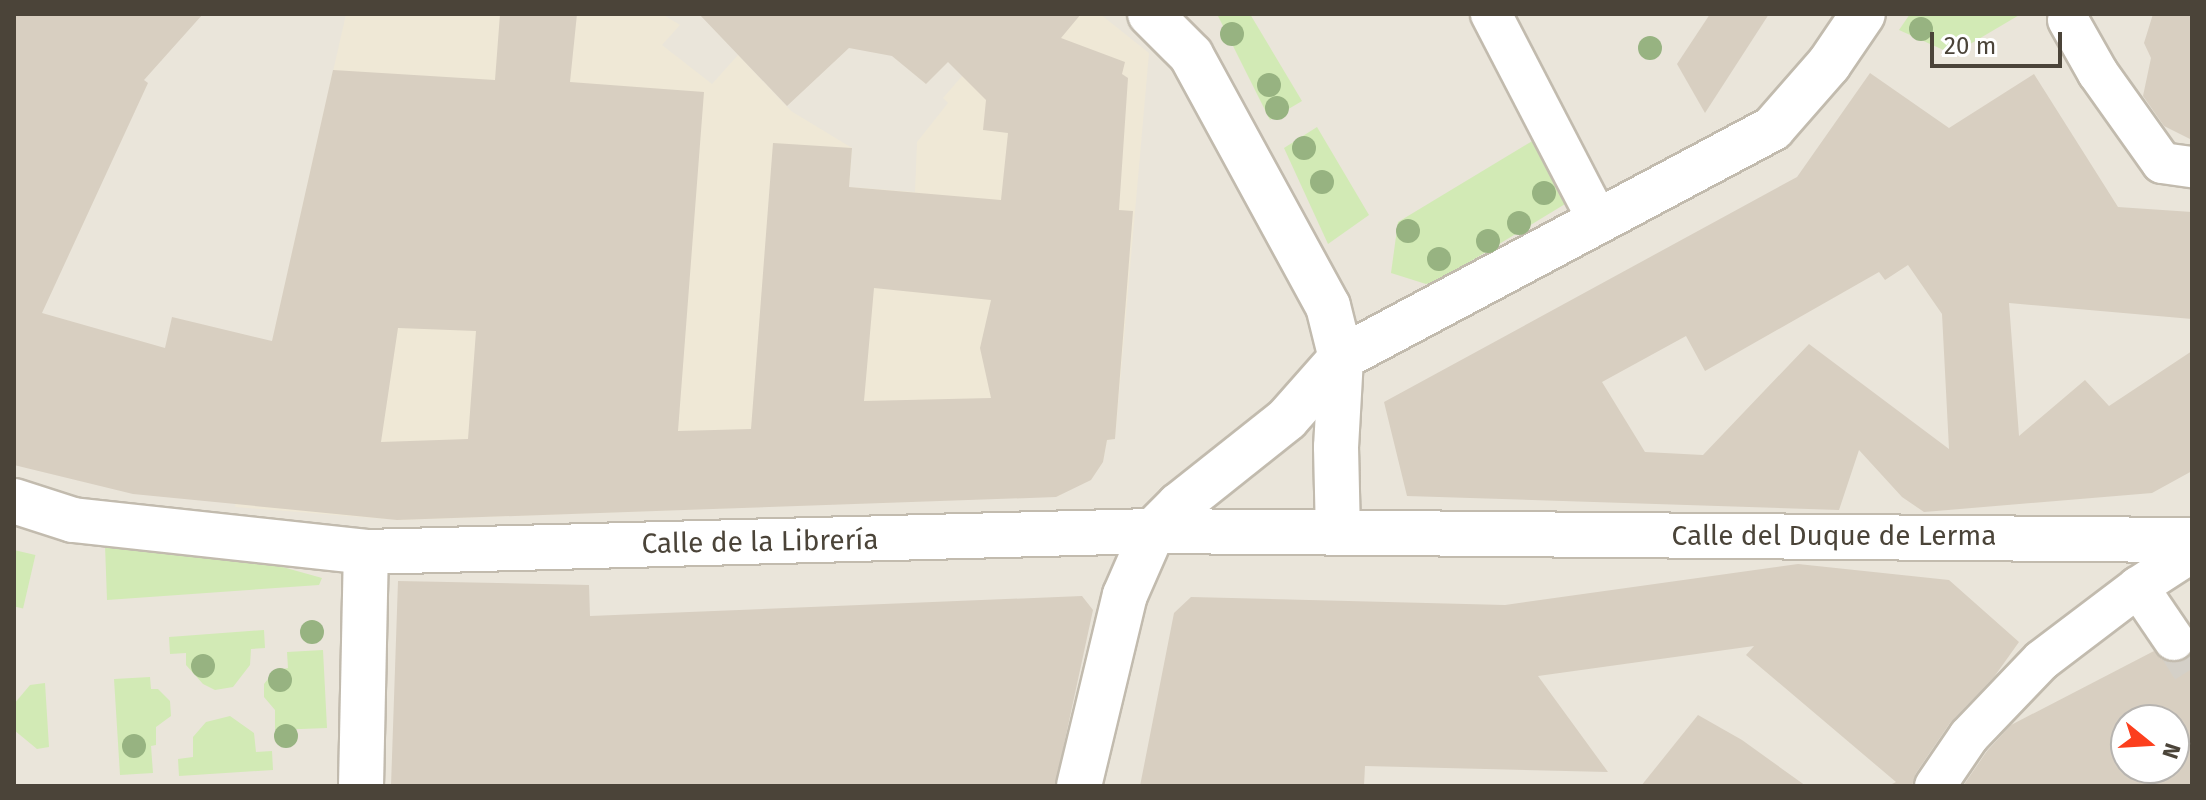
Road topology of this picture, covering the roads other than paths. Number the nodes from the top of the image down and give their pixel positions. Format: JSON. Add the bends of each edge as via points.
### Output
{"nodes":[{"id":1,"x":1150,"y":14,"type":"edge"},
{"id":2,"x":1491,"y":14,"type":"edge"},
{"id":3,"x":1863,"y":14,"type":"edge"},
{"id":4,"x":2068,"y":20,"type":"dead end"},
{"id":5,"x":2192,"y":167,"type":"edge"},
{"id":6,"x":1596,"y":213,"type":"junction"},
{"id":7,"x":1341,"y":358,"type":"junction"},
{"id":8,"x":1235,"y":460,"type":"junction"},
{"id":9,"x":14,"y":501,"type":"edge"},
{"id":10,"x":1153,"y":531,"type":"junction"},
{"id":11,"x":1237,"y":532,"type":"junction"},
{"id":12,"x":1338,"y":533,"type":"junction"},
{"id":13,"x":2192,"y":540,"type":"edge"},
{"id":14,"x":366,"y":552,"type":"junction"},
{"id":15,"x":2192,"y":552,"type":"edge"},
{"id":16,"x":2138,"y":587,"type":"junction"},
{"id":17,"x":2174,"y":640,"type":"tunnel mouth"},
{"id":18,"x":361,"y":786,"type":"edge"},
{"id":19,"x":1079,"y":786,"type":"edge"},
{"id":20,"x":1935,"y":786,"type":"edge"}],
"edges":[{"from":1,"to":7,"type":"street","via":[[1191,55],[1258,174],[1328,306]]},
{"from":2,"to":6,"type":"street"},
{"from":3,"to":6,"type":"street","via":[[1829,64],[1773,128]]},
{"from":4,"to":5,"type":"street","via":[[2098,73],[2162,163]]},
{"from":6,"to":7,"type":"street"},
{"from":7,"to":8,"type":"street","via":[[1287,419]]},
{"from":7,"to":12,"type":"street"},
{"from":8,"to":10,"type":"street"},
{"from":8,"to":11,"type":"street"},
{"from":9,"to":14,"type":"street","name":"Calle de la Librería","via":[[73,520]]},
{"from":10,"to":11,"type":"street","name":"Calle de la Librería"},
{"from":10,"to":14,"type":"street","name":"Calle de la Librería"},
{"from":10,"to":19,"type":"street","via":[[1125,595]]},
{"from":11,"to":12,"type":"street","name":"Calle de la Librería"},
{"from":12,"to":13,"type":"street","name":"Calle del Duque de Lerma"},
{"from":14,"to":18,"type":"street"},
{"from":15,"to":16,"type":"street"},
{"from":16,"to":17,"type":"street"},
{"from":16,"to":20,"type":"street","via":[[2042,660],[1969,736]]}]}
